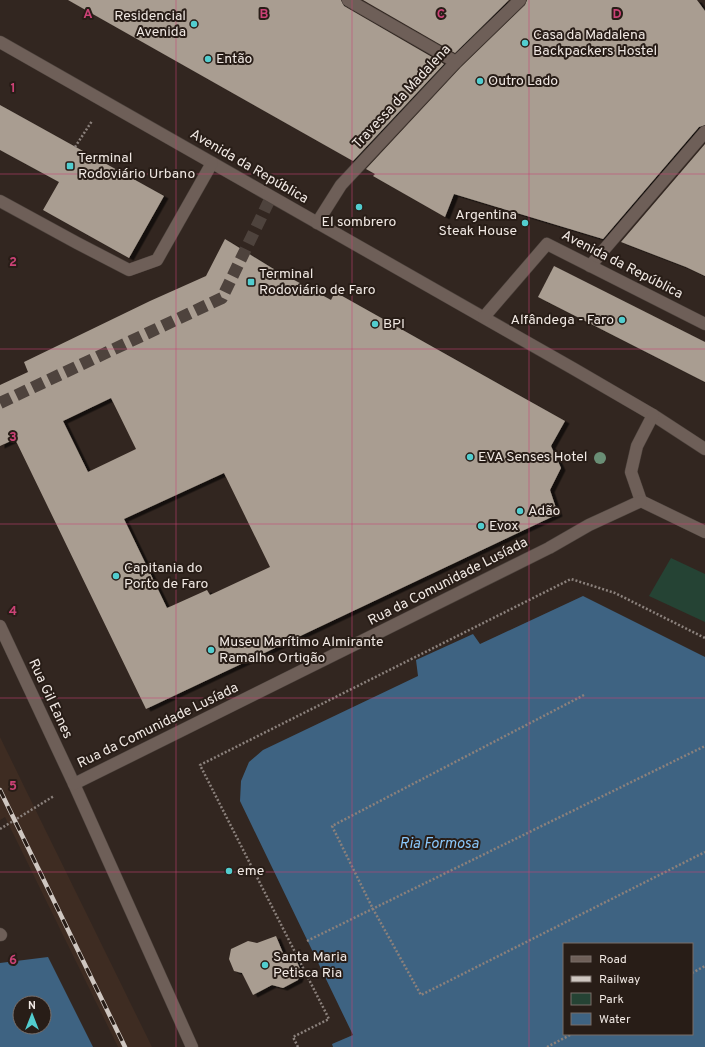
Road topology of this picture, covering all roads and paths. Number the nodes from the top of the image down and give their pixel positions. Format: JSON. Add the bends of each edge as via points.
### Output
{"nodes":[{"id":1,"x":348,"y":0,"type":"edge"},
{"id":2,"x":520,"y":0,"type":"edge"},
{"id":3,"x":0,"y":42,"type":"edge"},
{"id":4,"x":456,"y":62,"type":"junction"},
{"id":5,"x":105,"y":102,"type":"junction"},
{"id":6,"x":705,"y":132,"type":"edge"},
{"id":7,"x":75,"y":147,"type":"dead end"},
{"id":8,"x":212,"y":163,"type":"junction"},
{"id":9,"x":0,"y":200,"type":"edge"},
{"id":10,"x":317,"y":223,"type":"junction"},
{"id":11,"x":590,"y":266,"type":"junction"},
{"id":12,"x":484,"y":317,"type":"junction"},
{"id":13,"x":704,"y":322,"type":"edge"},
{"id":14,"x":653,"y":415,"type":"junction"},
{"id":15,"x":704,"y":449,"type":"edge"},
{"id":16,"x":641,"y":501,"type":"junction"},
{"id":17,"x":705,"y":532,"type":"edge"},
{"id":18,"x":0,"y":626,"type":"edge"},
{"id":19,"x":705,"y":638,"type":"edge"},
{"id":20,"x":584,"y":695,"type":"dead end"},
{"id":21,"x":705,"y":746,"type":"edge"},
{"id":22,"x":74,"y":784,"type":"junction"},
{"id":23,"x":0,"y":829,"type":"edge"},
{"id":24,"x":705,"y":852,"type":"edge"},
{"id":25,"x":373,"y":909,"type":"junction"},
{"id":26,"x":307,"y":941,"type":"dead end"},
{"id":27,"x":705,"y":966,"type":"edge"},
{"id":28,"x":693,"y":972,"type":"edge"},
{"id":29,"x":570,"y":1035,"type":"edge"},
{"id":30,"x":192,"y":1047,"type":"edge"},
{"id":31,"x":298,"y":1047,"type":"edge"},
{"id":32,"x":547,"y":1047,"type":"edge"}],
"edges":[{"from":1,"to":4,"type":"street"},
{"from":2,"to":4,"type":"street","name":"Travessa da Madalena"},
{"from":3,"to":5,"type":"street","name":"Avenida da República"},
{"from":4,"to":10,"type":"street","name":"Travessa da Madalena","via":[[341,185]]},
{"from":5,"to":7,"type":"path"},
{"from":5,"to":8,"type":"street","name":"Avenida da República"},
{"from":6,"to":11,"type":"street"},
{"from":8,"to":9,"type":"street","via":[[157,260],[129,270]]},
{"from":8,"to":10,"type":"street","name":"Avenida da República"},
{"from":10,"to":12,"type":"street","name":"Avenida da República"},
{"from":11,"to":12,"type":"street","name":"Avenida da República","via":[[547,244]]},
{"from":11,"to":13,"type":"street","name":"Avenida da República"},
{"from":12,"to":14,"type":"street","name":"Avenida da República"},
{"from":14,"to":15,"type":"street","name":"Avenida da República"},
{"from":14,"to":16,"type":"street","via":[[637,446],[632,472]]},
{"from":16,"to":17,"type":"street"},
{"from":16,"to":22,"type":"street","name":"Rua da Comunidade Lusíada"},
{"from":18,"to":22,"type":"street","name":"Rua Gil Eanes"},
{"from":19,"to":31,"type":"path","via":[[615,593],[571,579],[200,765],[329,1019],[293,1037]]},
{"from":20,"to":25,"type":"path","via":[[332,826]]},
{"from":21,"to":25,"type":"path"},
{"from":22,"to":23,"type":"path"},
{"from":22,"to":30,"type":"street","name":"Rua Gil Eanes"},
{"from":24,"to":25,"type":"path","via":[[421,995]]},
{"from":25,"to":26,"type":"path"},
{"from":27,"to":28,"type":"path"},
{"from":29,"to":32,"type":"path"}]}
